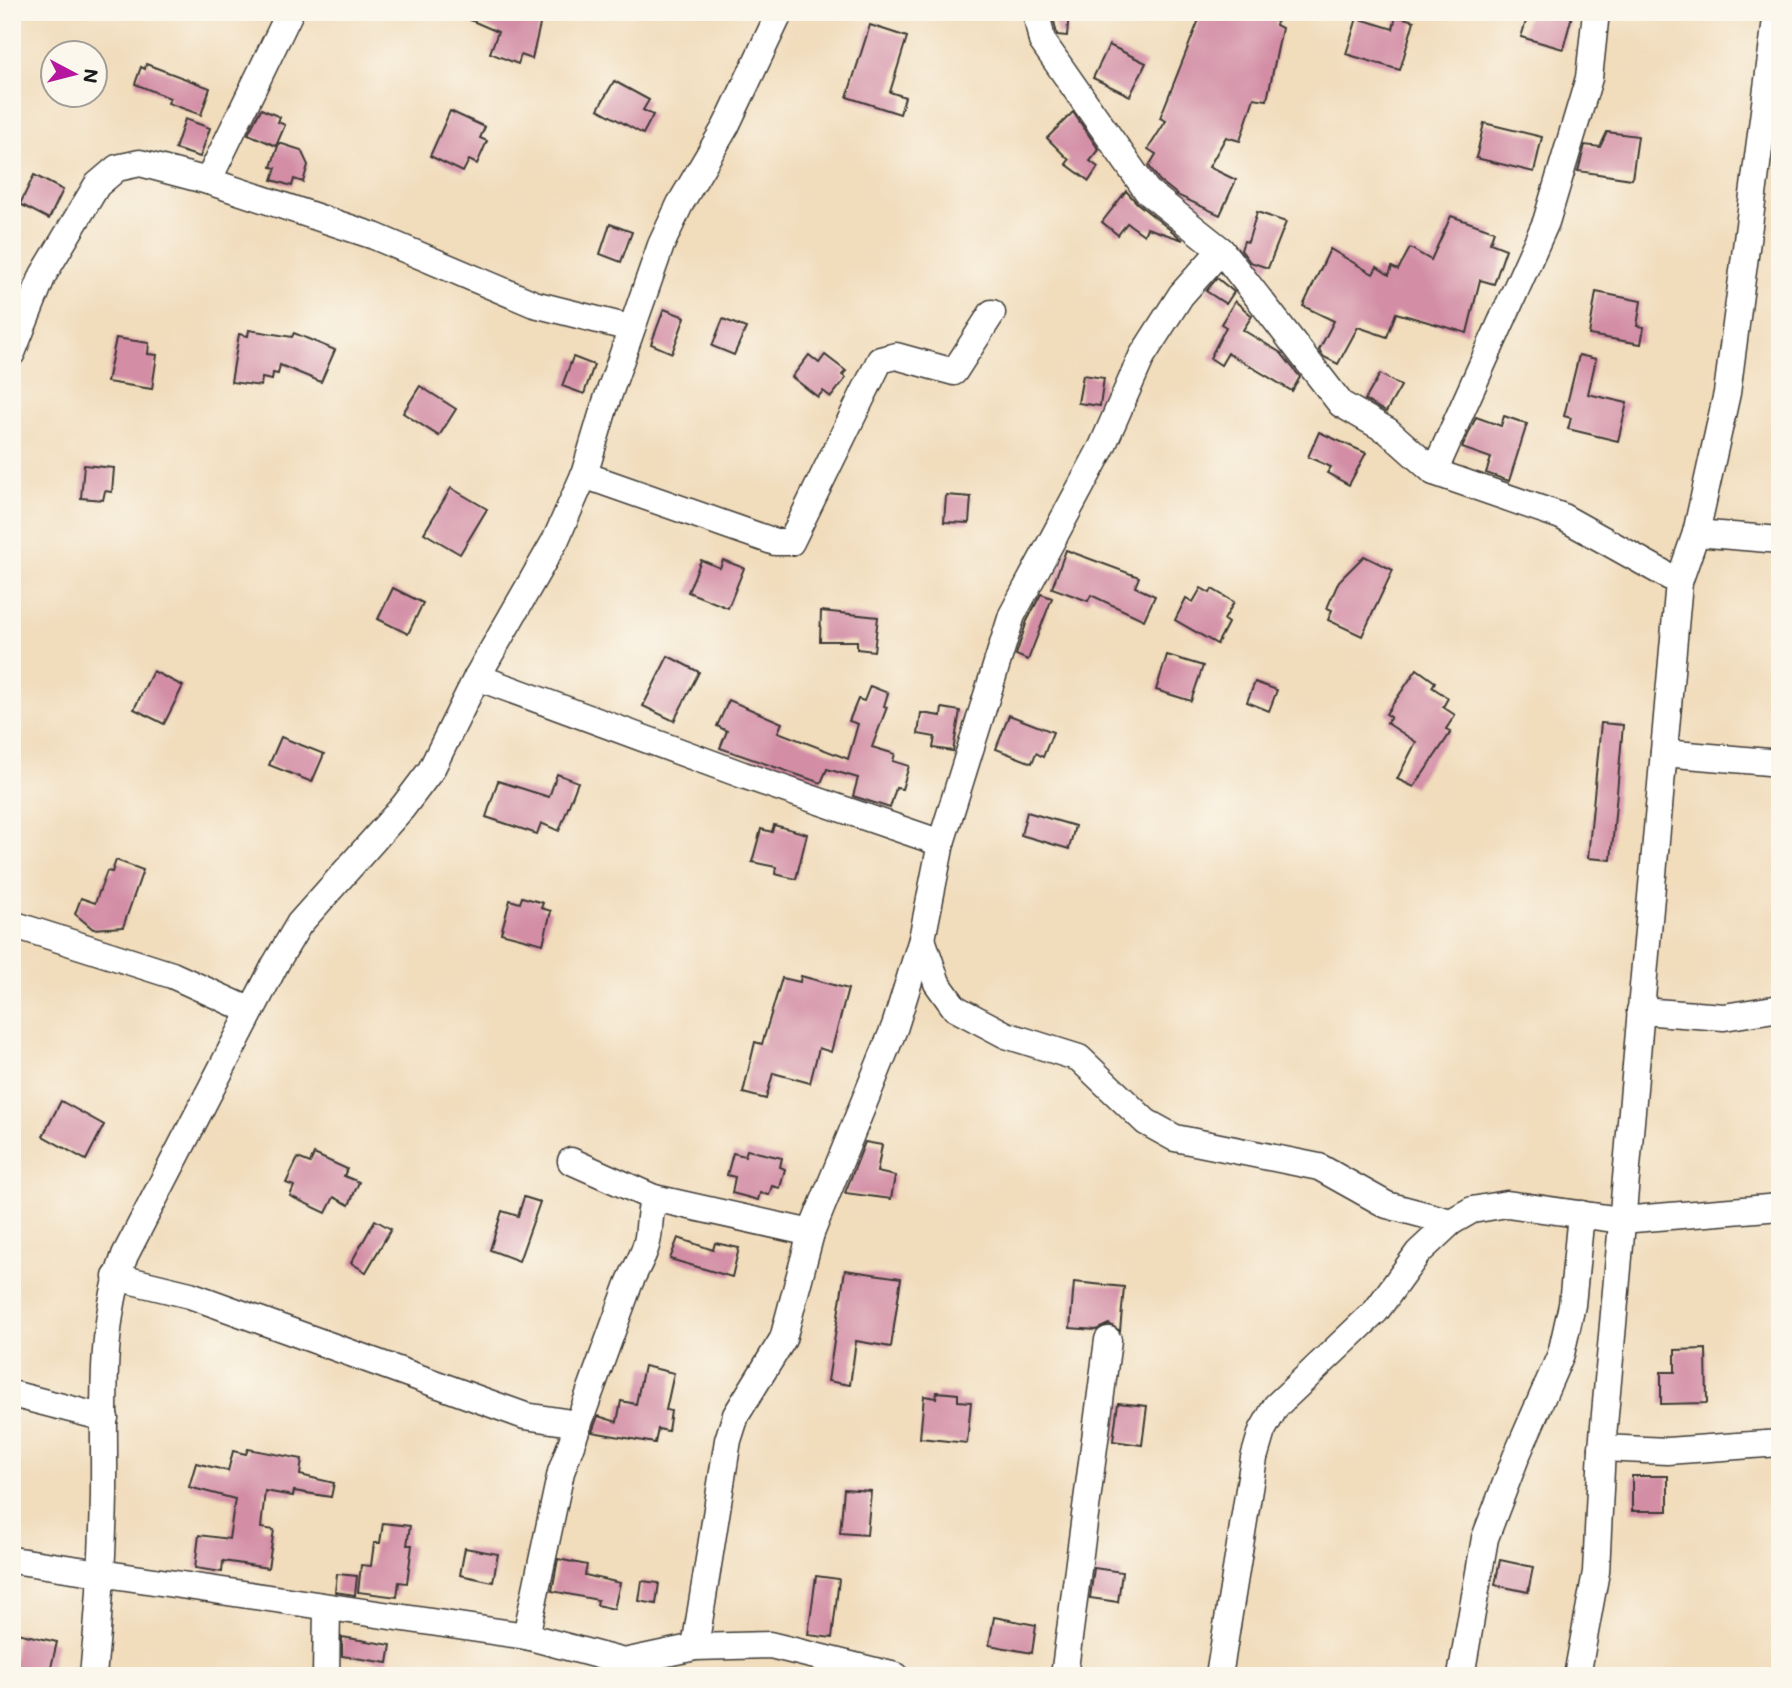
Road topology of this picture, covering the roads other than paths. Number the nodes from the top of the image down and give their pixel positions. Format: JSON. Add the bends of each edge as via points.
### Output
{"nodes":[{"id":1,"x":290,"y":12,"type":"edge"},
{"id":2,"x":780,"y":12,"type":"edge"},
{"id":3,"x":1037,"y":12,"type":"edge"},
{"id":4,"x":1595,"y":12,"type":"edge"},
{"id":5,"x":1777,"y":12,"type":"edge"},
{"id":6,"x":208,"y":181,"type":"junction"},
{"id":7,"x":1221,"y":250,"type":"junction"},
{"id":8,"x":24,"y":290,"type":"edge"},
{"id":9,"x":992,"y":313,"type":"dead end"},
{"id":10,"x":630,"y":328,"type":"junction"},
{"id":11,"x":12,"y":353,"type":"edge"},
{"id":12,"x":1434,"y":472,"type":"junction"},
{"id":13,"x":584,"y":475,"type":"junction"},
{"id":14,"x":1696,"y":533,"type":"junction"},
{"id":15,"x":1780,"y":540,"type":"edge"},
{"id":16,"x":1679,"y":582,"type":"junction"},
{"id":17,"x":477,"y":677,"type":"junction"},
{"id":18,"x":1664,"y":753,"type":"junction"},
{"id":19,"x":1780,"y":764,"type":"edge"},
{"id":20,"x":941,"y":843,"type":"junction"},
{"id":21,"x":12,"y":924,"type":"edge"},
{"id":22,"x":922,"y":939,"type":"junction"},
{"id":23,"x":1780,"y":1008,"type":"edge"},
{"id":24,"x":249,"y":1010,"type":"junction"},
{"id":25,"x":1640,"y":1011,"type":"junction"},
{"id":26,"x":571,"y":1161,"type":"dead end"},
{"id":27,"x":654,"y":1198,"type":"junction"},
{"id":28,"x":1780,"y":1207,"type":"edge"},
{"id":29,"x":1581,"y":1214,"type":"junction"},
{"id":30,"x":1620,"y":1220,"type":"junction"},
{"id":31,"x":1451,"y":1222,"type":"junction"},
{"id":32,"x":811,"y":1233,"type":"junction"},
{"id":33,"x":116,"y":1278,"type":"junction"},
{"id":34,"x":1108,"y":1340,"type":"dead end"},
{"id":35,"x":12,"y":1394,"type":"edge"},
{"id":36,"x":105,"y":1418,"type":"junction"},
{"id":37,"x":578,"y":1424,"type":"junction"},
{"id":38,"x":1780,"y":1443,"type":"edge"},
{"id":39,"x":1602,"y":1448,"type":"junction"},
{"id":40,"x":12,"y":1560,"type":"edge"},
{"id":41,"x":103,"y":1575,"type":"junction"},
{"id":42,"x":327,"y":1608,"type":"junction"},
{"id":43,"x":526,"y":1636,"type":"junction"},
{"id":44,"x":695,"y":1647,"type":"junction"},
{"id":45,"x":93,"y":1676,"type":"edge"},
{"id":46,"x":326,"y":1676,"type":"edge"},
{"id":47,"x":896,"y":1676,"type":"edge"},
{"id":48,"x":1064,"y":1676,"type":"edge"},
{"id":49,"x":1219,"y":1676,"type":"edge"},
{"id":50,"x":1461,"y":1676,"type":"edge"},
{"id":51,"x":1577,"y":1676,"type":"edge"}],
"edges":[{"from":1,"to":6,"type":"street"},
{"from":2,"to":10,"type":"street","via":[[726,125],[680,204]]},
{"from":3,"to":7,"type":"street","via":[[1042,41],[1147,191]]},
{"from":4,"to":12,"type":"street","via":[[1589,78],[1546,222]]},
{"from":5,"to":14,"type":"street","via":[[1727,393]]},
{"from":6,"to":8,"type":"street","via":[[140,163],[117,167],[97,185],[43,275]]},
{"from":6,"to":10,"type":"street","via":[[374,236],[534,303]]},
{"from":7,"to":12,"type":"street","via":[[1341,404],[1388,431]]},
{"from":7,"to":20,"type":"street","via":[[1181,295],[1142,356],[1101,447],[1012,615]]},
{"from":8,"to":11,"type":"street"},
{"from":9,"to":13,"type":"street","via":[[954,372],[895,356],[880,360],[791,542],[775,542]]},
{"from":10,"to":13,"type":"street"},
{"from":12,"to":16,"type":"street","via":[[1561,516]]},
{"from":13,"to":17,"type":"street","via":[[556,539]]},
{"from":14,"to":15,"type":"street"},
{"from":14,"to":16,"type":"street"},
{"from":16,"to":18,"type":"street"},
{"from":17,"to":20,"type":"street"},
{"from":17,"to":24,"type":"street","via":[[431,770],[299,925]]},
{"from":18,"to":19,"type":"street"},
{"from":18,"to":25,"type":"street"},
{"from":20,"to":22,"type":"street"},
{"from":21,"to":24,"type":"street","via":[[172,975]]},
{"from":22,"to":31,"type":"street","via":[[937,983],[955,1008],[1006,1035],[1079,1058],[1146,1122],[1175,1138],[1319,1167],[1387,1205]]},
{"from":22,"to":32,"type":"street","via":[[895,1026]]},
{"from":23,"to":25,"type":"street","via":[[1724,1017]]},
{"from":24,"to":33,"type":"street"},
{"from":25,"to":30,"type":"street"},
{"from":26,"to":27,"type":"street"},
{"from":27,"to":32,"type":"street"},
{"from":27,"to":37,"type":"street","via":[[647,1217],[648,1237]]},
{"from":28,"to":30,"type":"street"},
{"from":29,"to":30,"type":"street"},
{"from":29,"to":31,"type":"street","via":[[1507,1204],[1472,1210]]},
{"from":29,"to":50,"type":"street","via":[[1572,1305],[1561,1354],[1485,1538]]},
{"from":30,"to":39,"type":"street"},
{"from":31,"to":49,"type":"street","via":[[1418,1253],[1376,1311],[1276,1406],[1262,1431]]},
{"from":32,"to":44,"type":"street","via":[[783,1339],[736,1415],[728,1440]]},
{"from":33,"to":36,"type":"street"},
{"from":33,"to":37,"type":"street","via":[[190,1295],[525,1416]]},
{"from":34,"to":48,"type":"street"},
{"from":35,"to":36,"type":"street"},
{"from":36,"to":41,"type":"street"},
{"from":37,"to":43,"type":"street","via":[[561,1472]]},
{"from":38,"to":39,"type":"street","via":[[1667,1451]]},
{"from":39,"to":51,"type":"street","via":[[1596,1572]]},
{"from":40,"to":41,"type":"street"},
{"from":41,"to":42,"type":"street"},
{"from":41,"to":45,"type":"street"},
{"from":42,"to":43,"type":"street"},
{"from":42,"to":46,"type":"street"},
{"from":43,"to":44,"type":"street","via":[[624,1661]]},
{"from":44,"to":47,"type":"street","via":[[771,1645]]}]}
